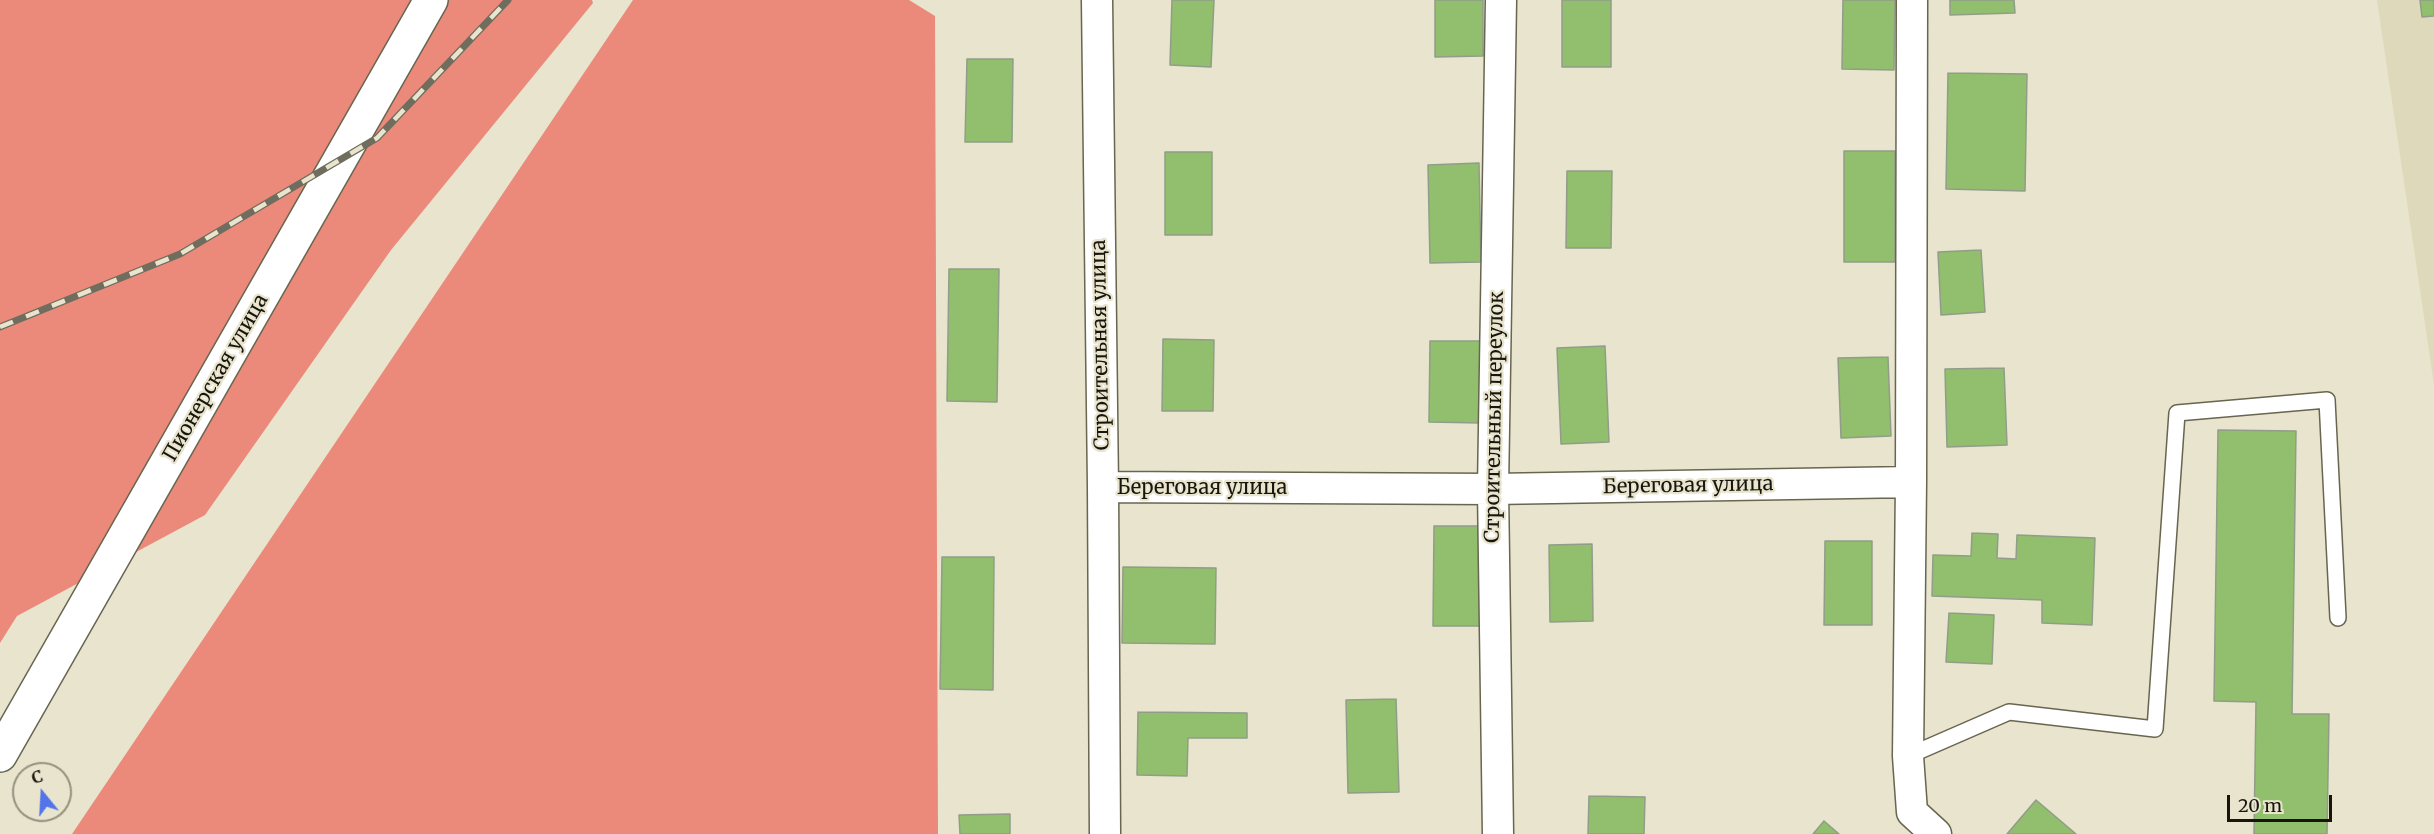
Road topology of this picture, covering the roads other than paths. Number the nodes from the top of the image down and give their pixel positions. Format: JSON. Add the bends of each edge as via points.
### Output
{"nodes":[{"id":1,"x":431,"y":0,"type":"edge"},
{"id":2,"x":1096,"y":0,"type":"edge"},
{"id":3,"x":1501,"y":0,"type":"edge"},
{"id":4,"x":1912,"y":0,"type":"edge"},
{"id":5,"x":1911,"y":482,"type":"junction"},
{"id":6,"x":1103,"y":487,"type":"junction"},
{"id":7,"x":1493,"y":489,"type":"junction"},
{"id":8,"x":2338,"y":618,"type":"dead end"},
{"id":9,"x":0,"y":755,"type":"edge"},
{"id":10,"x":1908,"y":756,"type":"junction"},
{"id":11,"x":1105,"y":834,"type":"edge"},
{"id":12,"x":1498,"y":834,"type":"edge"},
{"id":13,"x":1936,"y":834,"type":"edge"}],
"edges":[{"from":1,"to":9,"type":"street","name":"Пионерская улица"},
{"from":2,"to":6,"type":"street","name":"Строительная улица"},
{"from":3,"to":7,"type":"street","name":"Строительный переулок"},
{"from":4,"to":5,"type":"street"},
{"from":5,"to":7,"type":"street","name":"Береговая улица"},
{"from":5,"to":10,"type":"street"},
{"from":6,"to":7,"type":"street","name":"Береговая улица"},
{"from":6,"to":11,"type":"street","name":"Строительная улица"},
{"from":7,"to":12,"type":"street","name":"Строительный переулок"},
{"from":8,"to":10,"type":"lane","via":[[2327,400],[2177,413],[2155,729],[2009,712]]},
{"from":10,"to":13,"type":"street","via":[[1912,812]]}]}
